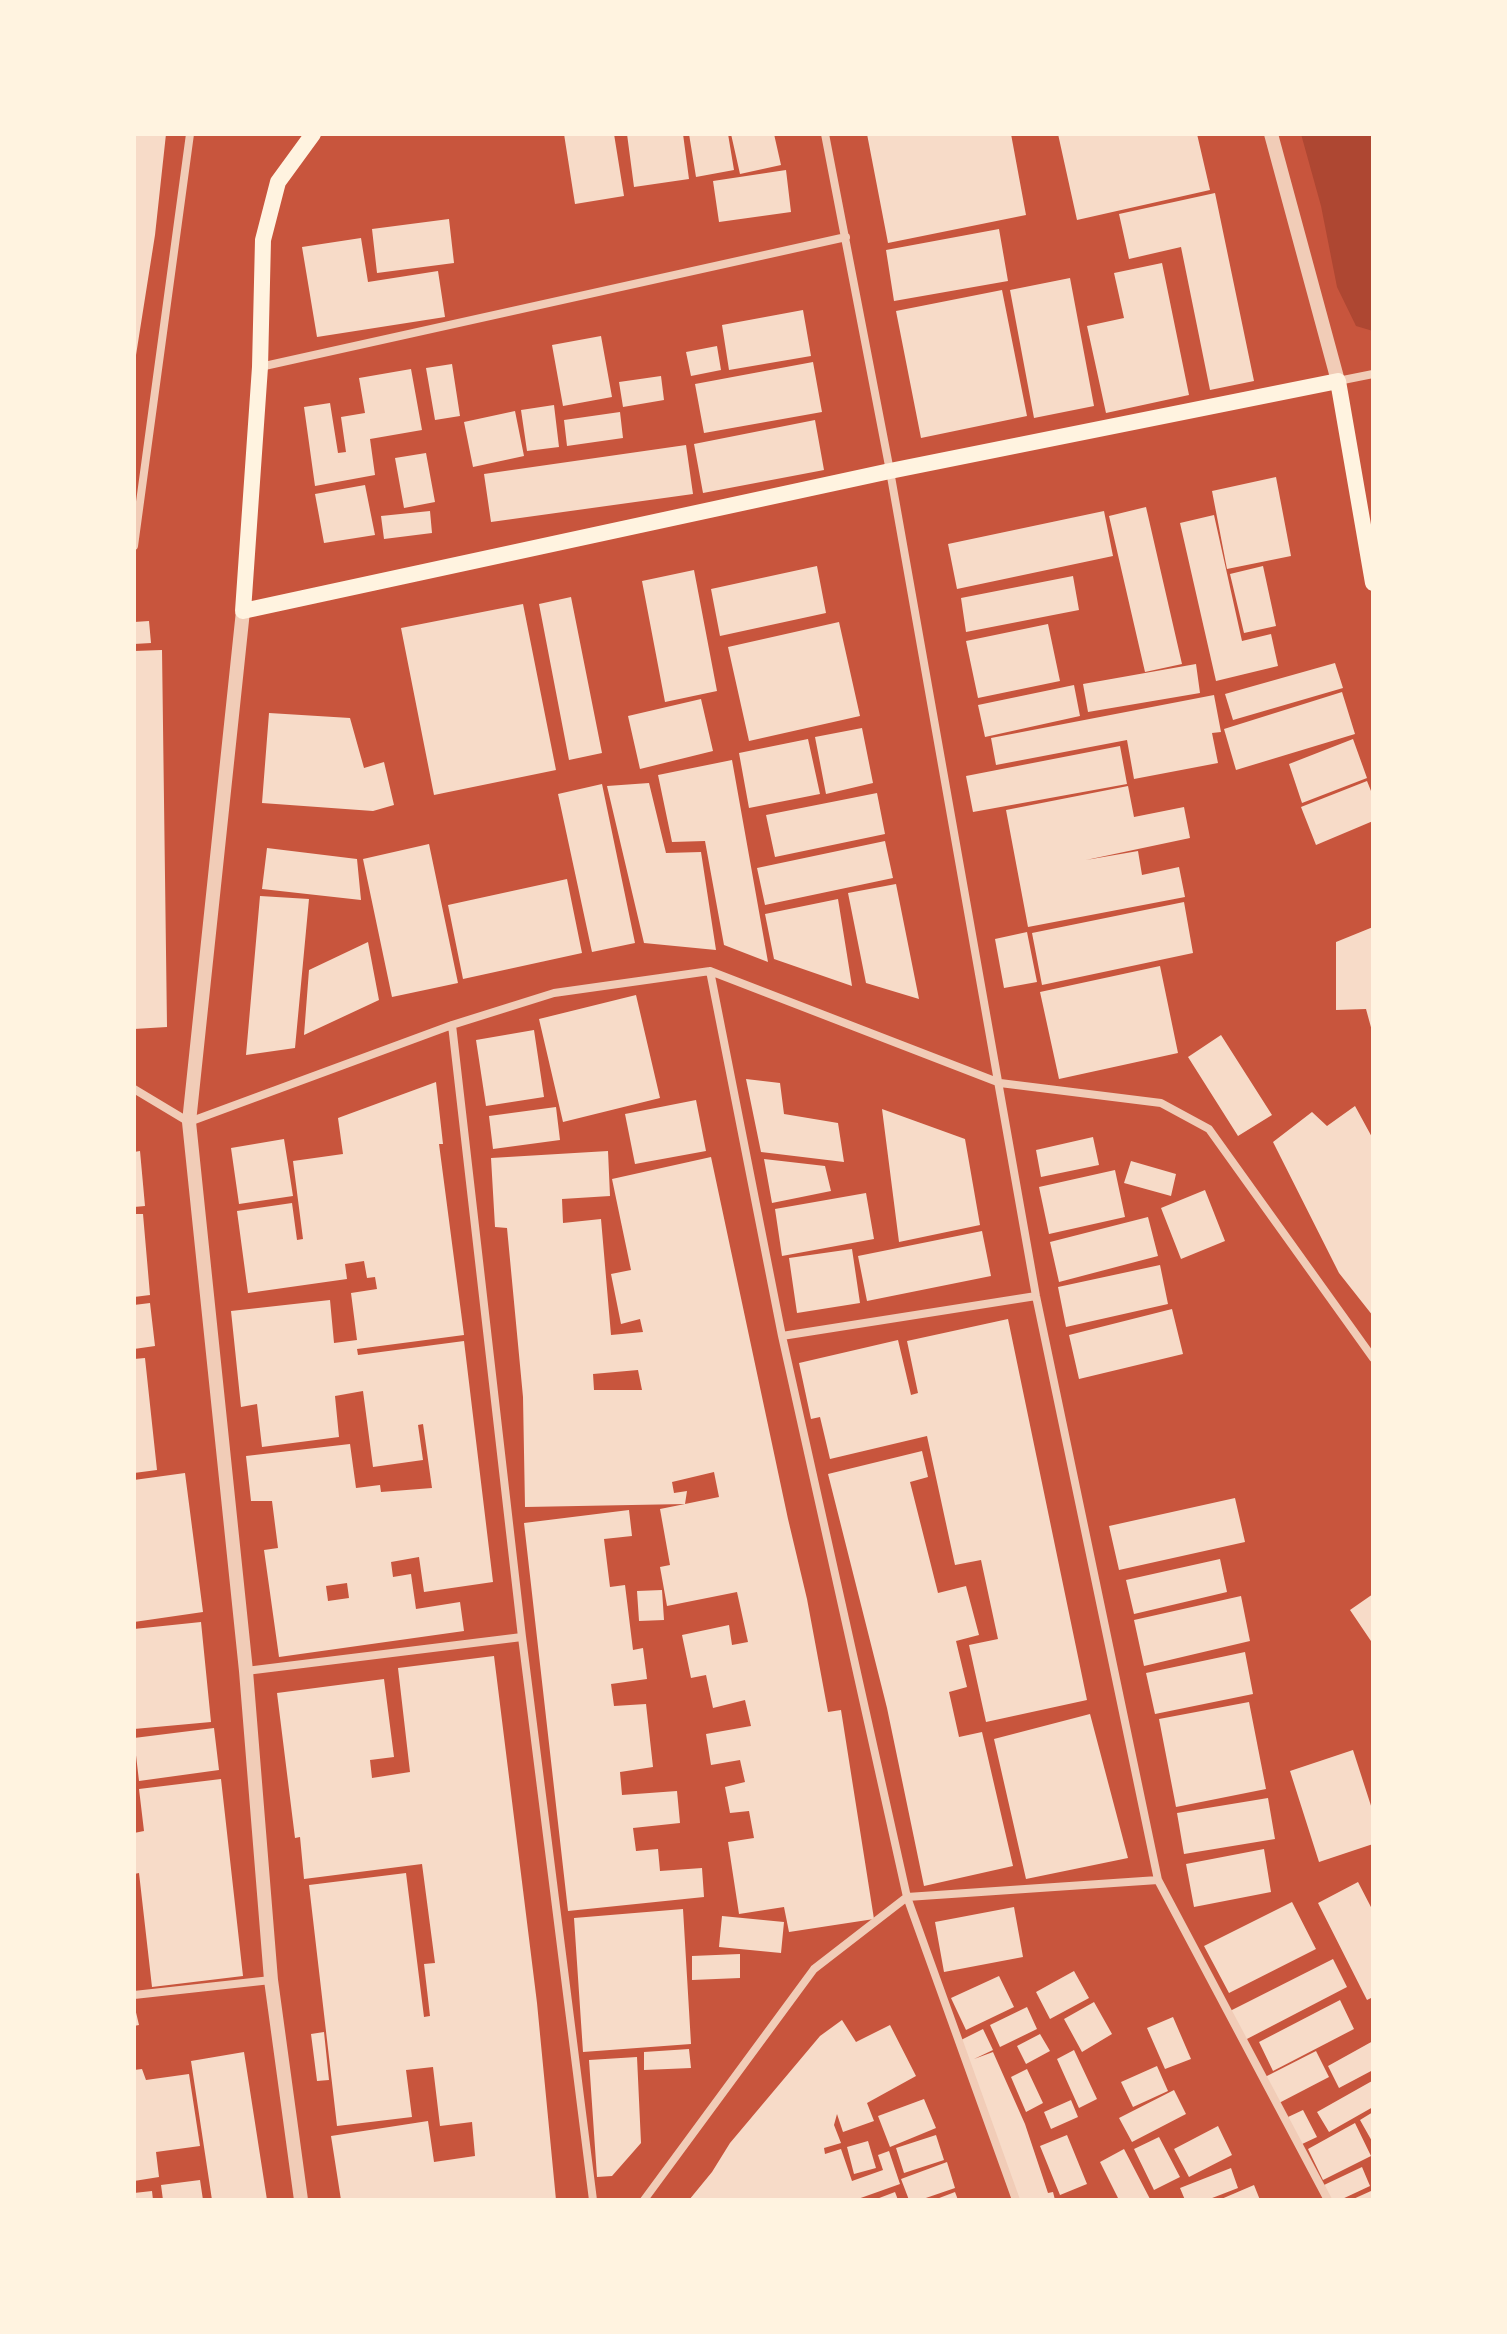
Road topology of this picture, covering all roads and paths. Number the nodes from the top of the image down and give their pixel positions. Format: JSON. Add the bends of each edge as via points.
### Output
{"nodes":[{"id":1,"x":190,"y":134,"type":"edge"},
{"id":2,"x":313,"y":134,"type":"edge"},
{"id":3,"x":825,"y":134,"type":"edge"},
{"id":4,"x":1271,"y":134,"type":"edge"},
{"id":5,"x":846,"y":237,"type":"junction"},
{"id":6,"x":260,"y":367,"type":"junction"},
{"id":7,"x":1373,"y":374,"type":"edge"},
{"id":8,"x":1338,"y":381,"type":"junction"},
{"id":9,"x":890,"y":471,"type":"junction"},
{"id":10,"x":134,"y":546,"type":"edge"},
{"id":11,"x":1373,"y":583,"type":"edge"},
{"id":12,"x":243,"y":611,"type":"junction"},
{"id":13,"x":710,"y":971,"type":"junction"},
{"id":14,"x":452,"y":1025,"type":"junction"},
{"id":15,"x":1000,"y":1083,"type":"junction"},
{"id":16,"x":134,"y":1089,"type":"edge"},
{"id":17,"x":189,"y":1122,"type":"junction"},
{"id":18,"x":1036,"y":1296,"type":"junction"},
{"id":19,"x":782,"y":1336,"type":"junction"},
{"id":20,"x":1373,"y":1358,"type":"edge"},
{"id":21,"x":522,"y":1637,"type":"junction"},
{"id":22,"x":246,"y":1671,"type":"junction"},
{"id":23,"x":1158,"y":1880,"type":"junction"},
{"id":24,"x":907,"y":1897,"type":"junction"},
{"id":25,"x":271,"y":1980,"type":"junction"},
{"id":26,"x":134,"y":1995,"type":"edge"},
{"id":27,"x":301,"y":2200,"type":"edge"},
{"id":28,"x":593,"y":2200,"type":"edge"},
{"id":29,"x":644,"y":2200,"type":"edge"},
{"id":30,"x":1016,"y":2200,"type":"edge"},
{"id":31,"x":1328,"y":2200,"type":"edge"}],
"edges":[{"from":1,"to":10,"type":"street"},
{"from":2,"to":6,"type":"main road","via":[[278,182],[263,240]]},
{"from":3,"to":5,"type":"street"},
{"from":4,"to":8,"type":"street"},
{"from":5,"to":6,"type":"street"},
{"from":5,"to":9,"type":"street"},
{"from":6,"to":12,"type":"main road"},
{"from":7,"to":8,"type":"street"},
{"from":8,"to":9,"type":"main road"},
{"from":8,"to":11,"type":"main road"},
{"from":9,"to":12,"type":"main road"},
{"from":9,"to":15,"type":"street"},
{"from":12,"to":17,"type":"street"},
{"from":13,"to":14,"type":"street","via":[[554,993]]},
{"from":13,"to":15,"type":"street"},
{"from":13,"to":19,"type":"street"},
{"from":14,"to":17,"type":"street"},
{"from":14,"to":21,"type":"street"},
{"from":15,"to":18,"type":"street"},
{"from":15,"to":20,"type":"street","via":[[1161,1103],[1209,1129]]},
{"from":16,"to":17,"type":"street"},
{"from":17,"to":22,"type":"street"},
{"from":18,"to":19,"type":"street"},
{"from":18,"to":23,"type":"street"},
{"from":19,"to":24,"type":"street"},
{"from":21,"to":22,"type":"street"},
{"from":21,"to":28,"type":"street"},
{"from":22,"to":25,"type":"street"},
{"from":23,"to":24,"type":"street"},
{"from":23,"to":31,"type":"street"},
{"from":24,"to":29,"type":"street","via":[[814,1969]]},
{"from":24,"to":30,"type":"street"},
{"from":25,"to":26,"type":"street"},
{"from":25,"to":27,"type":"street"}]}
